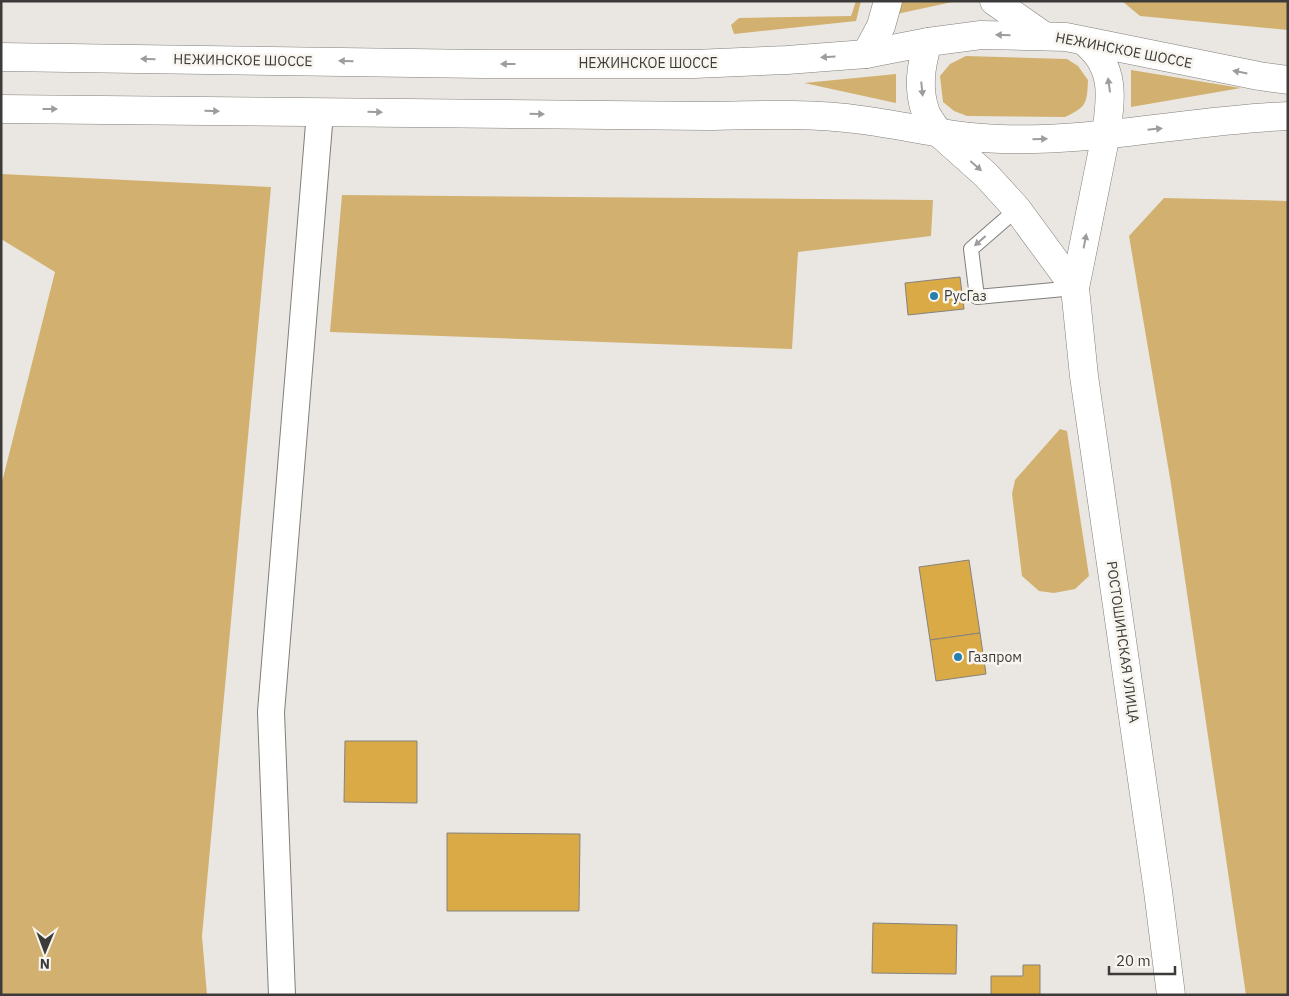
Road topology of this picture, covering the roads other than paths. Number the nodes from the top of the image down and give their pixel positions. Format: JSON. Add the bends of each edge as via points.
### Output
{"nodes":[{"id":1,"x":888,"y":1,"type":"edge"},
{"id":2,"x":994,"y":1,"type":"edge"},
{"id":3,"x":1044,"y":36,"type":"junction"},
{"id":4,"x":928,"y":42,"type":"junction"},
{"id":5,"x":1086,"y":43,"type":"junction"},
{"id":6,"x":866,"y":54,"type":"junction"},
{"id":7,"x":1,"y":57,"type":"edge"},
{"id":8,"x":1288,"y":80,"type":"edge"},
{"id":9,"x":1,"y":110,"type":"edge"},
{"id":10,"x":320,"y":112,"type":"junction"},
{"id":11,"x":1288,"y":116,"type":"edge"},
{"id":12,"x":939,"y":133,"type":"junction"},
{"id":13,"x":1106,"y":134,"type":"junction"},
{"id":14,"x":1017,"y":209,"type":"junction"},
{"id":15,"x":1075,"y":288,"type":"junction"},
{"id":16,"x":282,"y":995,"type":"edge"},
{"id":17,"x":1171,"y":995,"type":"edge"}],
"edges":[{"from":1,"to":6,"type":"main road","via":[[881,26]]},
{"from":2,"to":3,"type":"main road"},
{"from":3,"to":4,"type":"main road","name":"НЕЖИНСКОЕ ШОССЕ","one_way":true,"via":[[981,35]]},
{"from":3,"to":5,"type":"main road","name":"НЕЖИНСКОЕ ШОССЕ"},
{"from":4,"to":6,"type":"main road","name":"НЕЖИНСКОЕ ШОССЕ"},
{"from":4,"to":12,"type":"main road","one_way":true,"via":[[921,67],[921,91],[926,113]]},
{"from":8,"to":5,"type":"main road","name":"НЕЖИНСКОЕ ШОССЕ","one_way":true},
{"from":13,"to":5,"type":"main road","name":"РОСТОШИНСКАЯ УЛИЦА","one_way":true,"via":[[1110,83],[1095,50]]},
{"from":6,"to":7,"type":"main road","name":"НЕЖИНСКОЕ ШОССЕ","one_way":true,"via":[[694,64]]},
{"from":9,"to":10,"type":"main road","one_way":true},
{"from":10,"to":12,"type":"main road","one_way":true,"via":[[787,115],[861,120]]},
{"from":10,"to":16,"type":"street","via":[[270,712]]},
{"from":13,"to":11,"type":"main road","one_way":true},
{"from":12,"to":13,"type":"main road","one_way":true,"via":[[1000,140]]},
{"from":12,"to":14,"type":"main road","one_way":true,"via":[[986,175]]},
{"from":15,"to":13,"type":"main road","name":"РОСТОШИНСКАЯ УЛИЦА","one_way":true},
{"from":14,"to":15,"type":"main road"},
{"from":14,"to":15,"type":"lane","one_way":true,"via":[[971,248],[977,297]]},
{"from":15,"to":17,"type":"main road","name":"РОСТОШИНСКАЯ УЛИЦА","via":[[1084,376]]}]}
